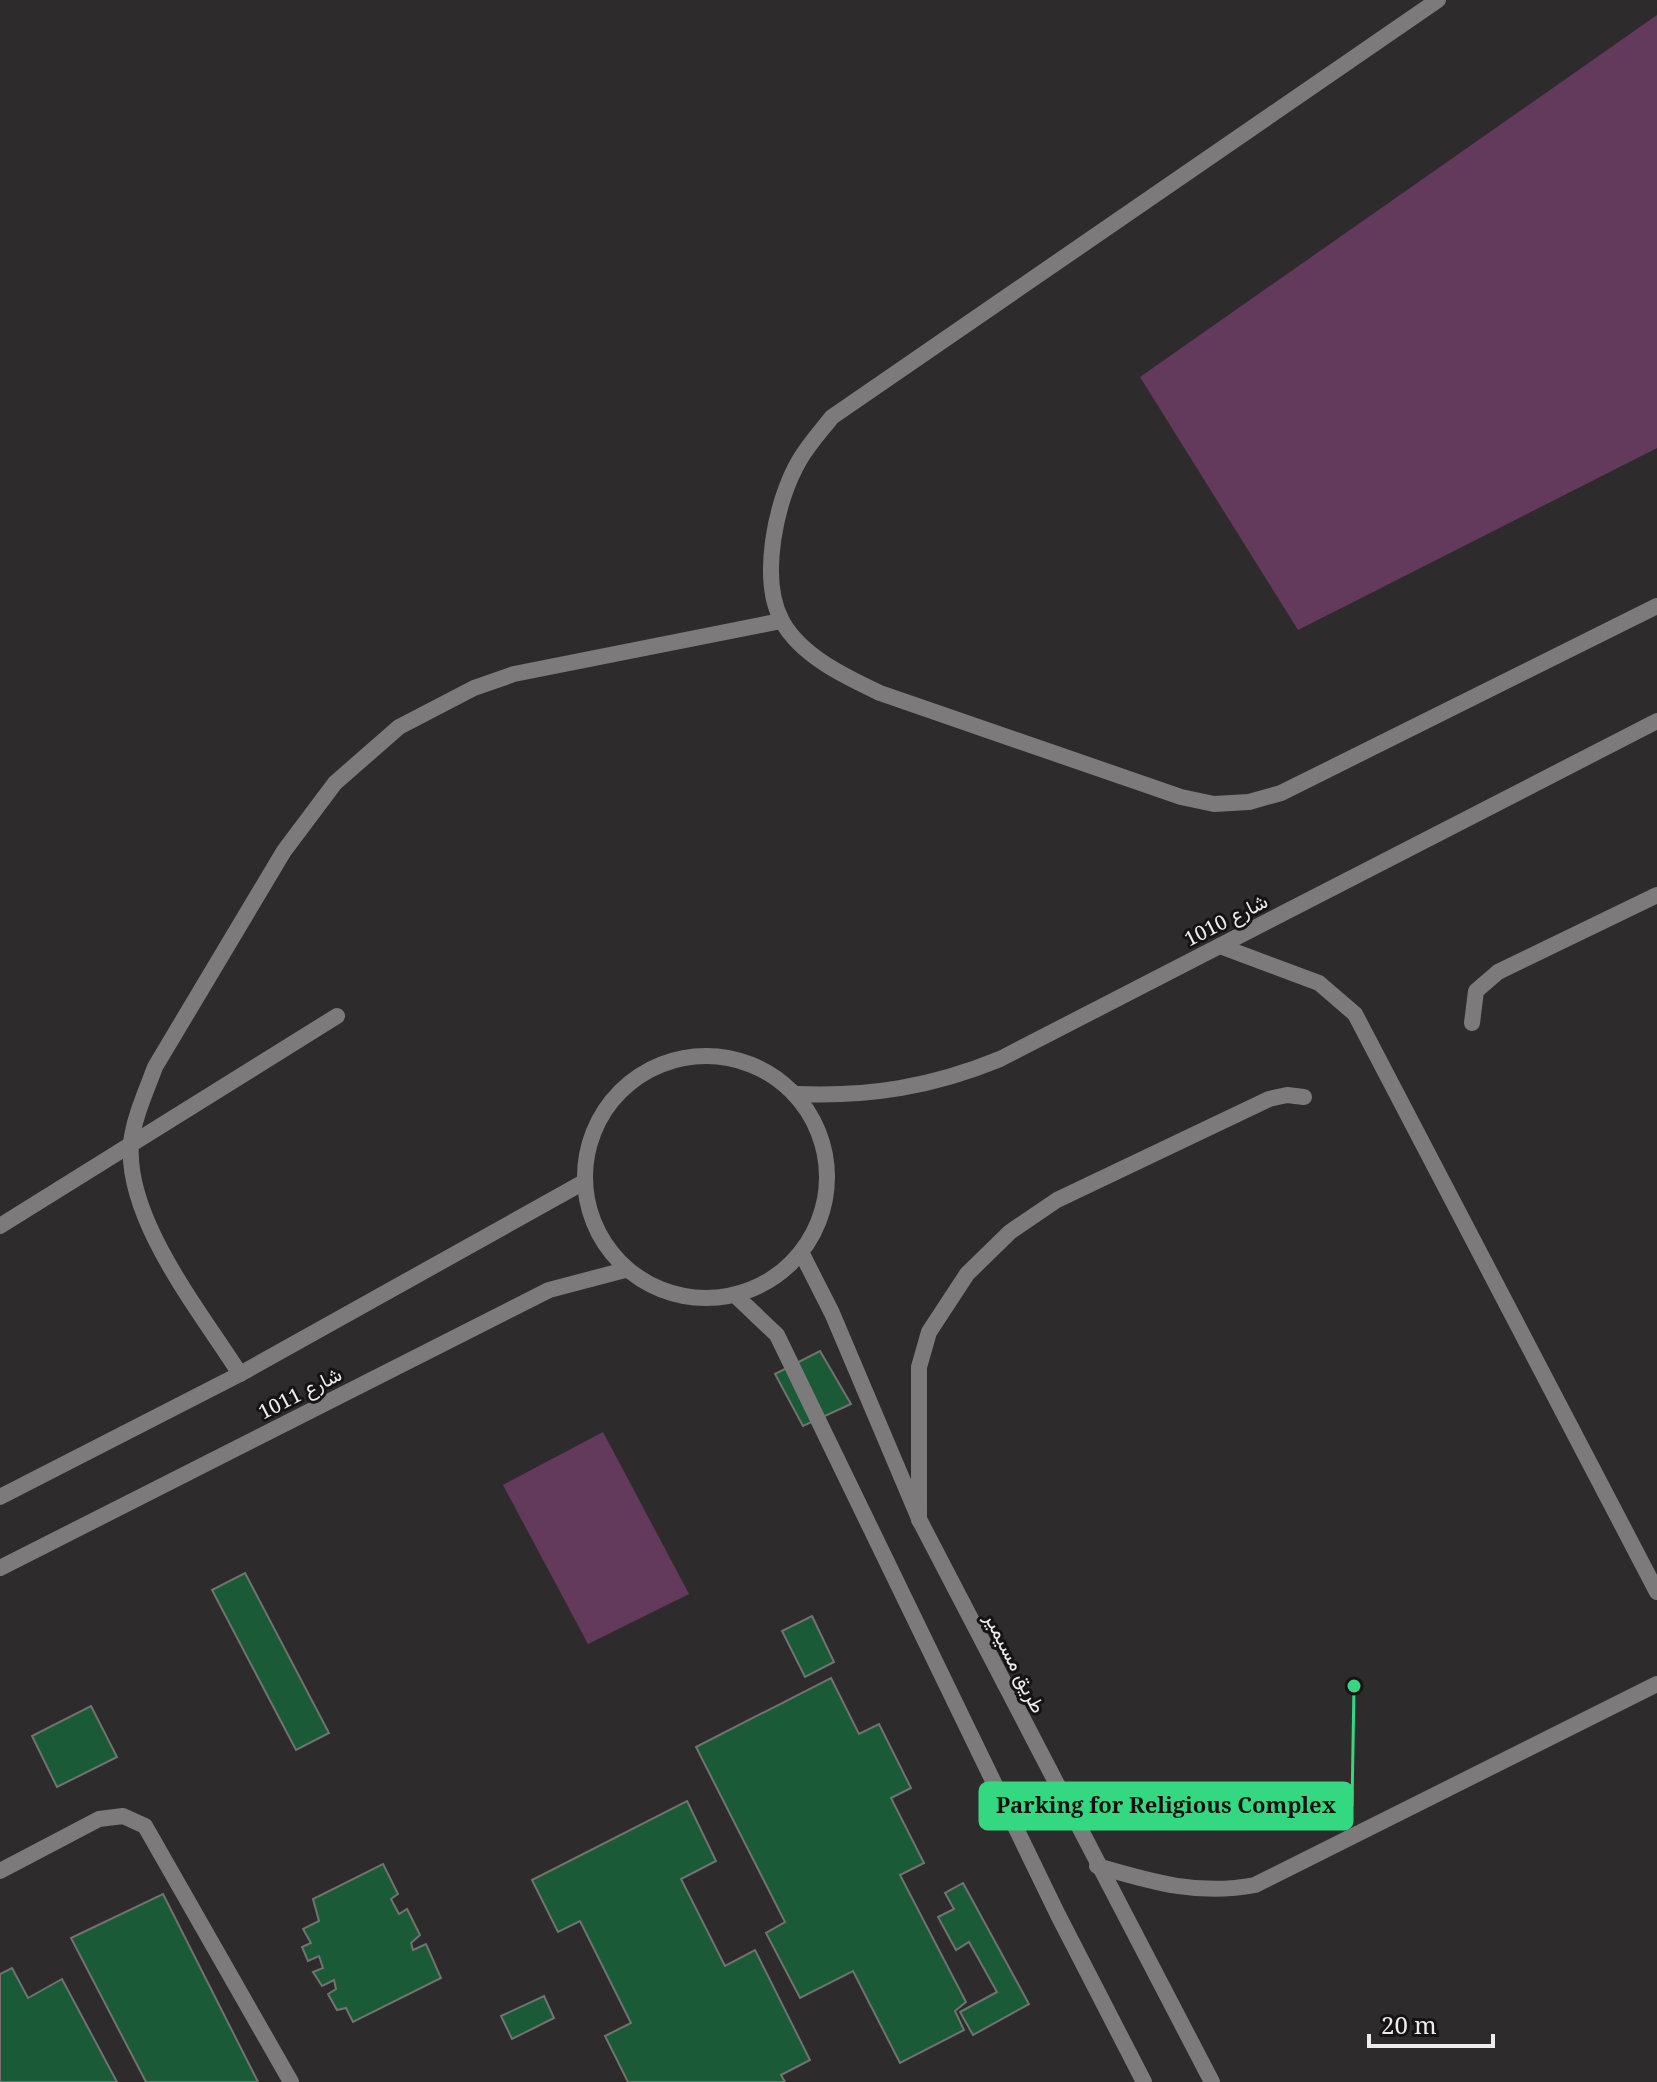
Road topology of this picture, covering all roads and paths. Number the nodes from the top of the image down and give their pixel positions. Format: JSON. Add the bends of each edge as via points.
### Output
{"nodes":[{"id":1,"x":1438,"y":0,"type":"edge"},
{"id":2,"x":1657,"y":606,"type":"edge"},
{"id":3,"x":781,"y":621,"type":"junction"},
{"id":4,"x":1657,"y":721,"type":"edge"},
{"id":5,"x":1657,"y":895,"type":"edge"},
{"id":6,"x":1220,"y":946,"type":"junction"},
{"id":7,"x":337,"y":1016,"type":"dead end"},
{"id":8,"x":1472,"y":1023,"type":"dead end"},
{"id":9,"x":796,"y":1094,"type":"junction"},
{"id":10,"x":1304,"y":1097,"type":"dead end"},
{"id":11,"x":131,"y":1145,"type":"junction"},
{"id":12,"x":584,"y":1182,"type":"junction"},
{"id":13,"x":0,"y":1226,"type":"edge"},
{"id":14,"x":802,"y":1254,"type":"junction"},
{"id":15,"x":625,"y":1270,"type":"junction"},
{"id":16,"x":736,"y":1296,"type":"junction"},
{"id":17,"x":240,"y":1374,"type":"junction"},
{"id":18,"x":0,"y":1497,"type":"edge"},
{"id":19,"x":920,"y":1521,"type":"junction"},
{"id":20,"x":0,"y":1568,"type":"edge"},
{"id":21,"x":1657,"y":1592,"type":"edge"},
{"id":22,"x":1657,"y":1684,"type":"edge"},
{"id":23,"x":1097,"y":1866,"type":"junction"},
{"id":24,"x":0,"y":1871,"type":"edge"},
{"id":25,"x":291,"y":2082,"type":"edge"},
{"id":26,"x":1144,"y":2082,"type":"edge"},
{"id":27,"x":1212,"y":2082,"type":"edge"}],
"edges":[{"from":1,"to":3,"type":"street","via":[[832,417],[799,461],[777,513],[769,569]]},
{"from":2,"to":3,"type":"street","via":[[1312,780],[1249,802],[1214,804],[880,693],[842,676]]},
{"from":3,"to":11,"type":"street","via":[[514,674],[435,706],[365,754],[308,816],[268,878],[155,1067]]},
{"from":4,"to":6,"type":"street","name":"شارع 1010"},
{"from":5,"to":8,"type":"street","via":[[1498,972],[1476,991]]},
{"from":6,"to":9,"type":"street","name":"شارع 1010","via":[[961,1075],[880,1093]]},
{"from":6,"to":21,"type":"street","via":[[1319,983],[1355,1014]]},
{"from":7,"to":11,"type":"street"},
{"from":9,"to":12,"type":"street","via":[[762,1068],[722,1055],[679,1057],[640,1073],[608,1102],[589,1140]]},
{"from":9,"to":14,"type":"street","via":[[819,1130],[828,1173],[822,1216]]},
{"from":10,"to":19,"type":"street","via":[[1269,1099],[1057,1200],[1010,1232],[967,1274],[929,1332],[919,1367]]},
{"from":11,"to":13,"type":"street"},
{"from":11,"to":17,"type":"street","via":[[151,1233]]},
{"from":12,"to":15,"type":"street","via":[[595,1230]]},
{"from":12,"to":17,"type":"street"},
{"from":14,"to":16,"type":"street","via":[[773,1280]]},
{"from":14,"to":19,"type":"street","name":"طريق مسيمير"},
{"from":15,"to":16,"type":"street","via":[[678,1296]]},
{"from":15,"to":20,"type":"street","name":"شارع 1011","via":[[549,1290]]},
{"from":16,"to":26,"type":"street","via":[[777,1335]]},
{"from":17,"to":18,"type":"street"},
{"from":19,"to":23,"type":"street","name":"طريق مسيمير"},
{"from":22,"to":23,"type":"street","via":[[1255,1885],[1174,1888]]},
{"from":23,"to":27,"type":"street","name":"طريق مسيمير"},
{"from":24,"to":25,"type":"street","via":[[99,1819],[123,1816],[145,1826]]}]}
